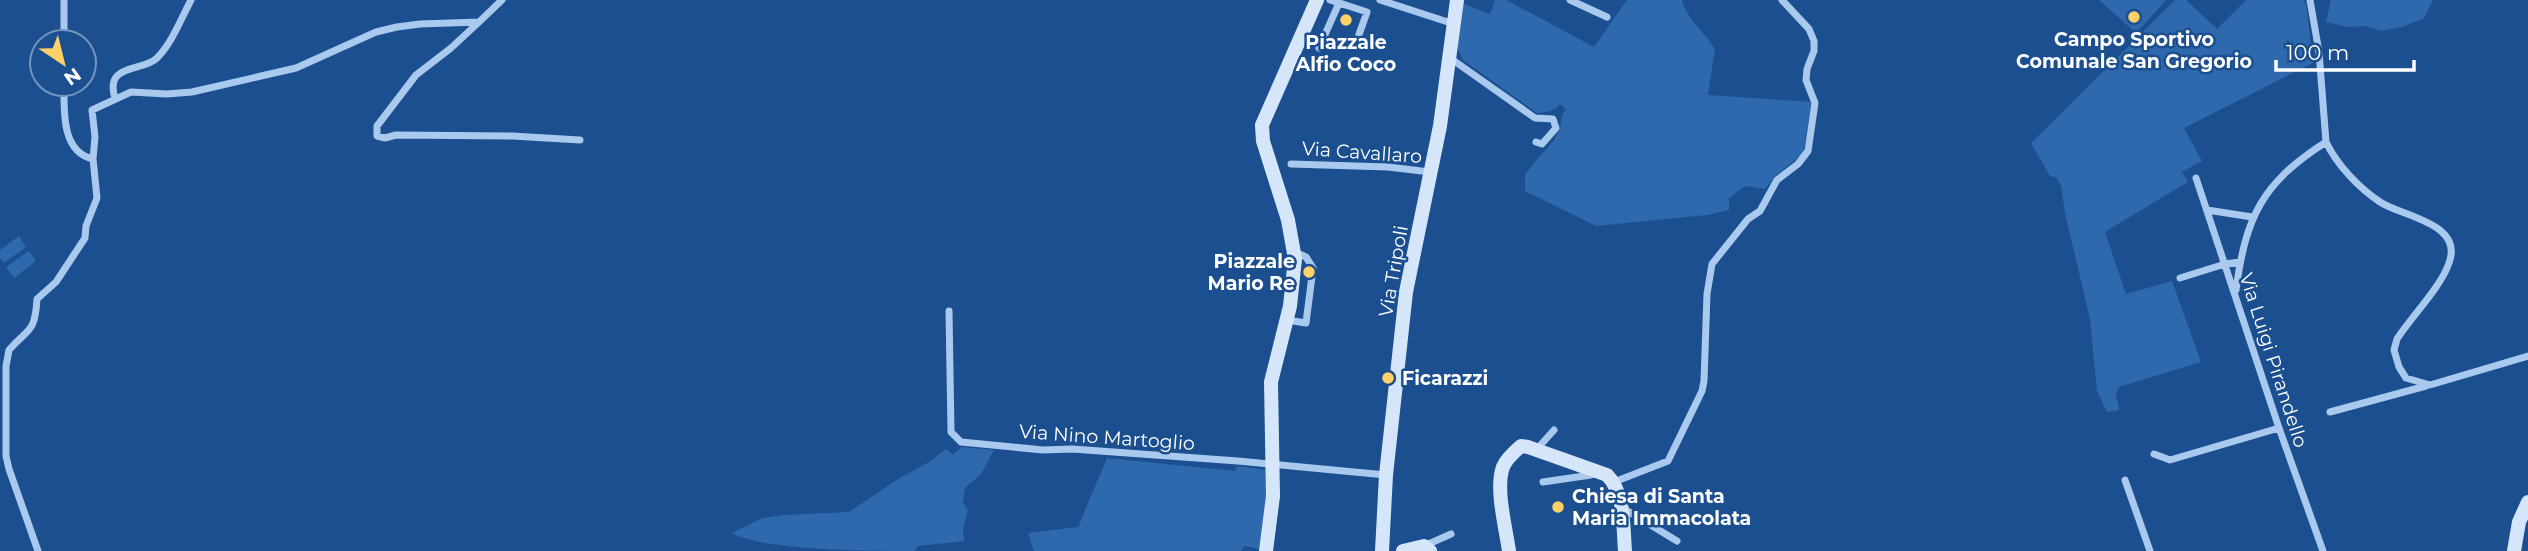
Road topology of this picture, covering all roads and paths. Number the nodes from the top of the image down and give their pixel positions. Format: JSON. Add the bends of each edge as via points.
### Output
{"nodes":[{"id":1,"x":64,"y":0,"type":"edge"},
{"id":2,"x":191,"y":0,"type":"edge"},
{"id":3,"x":502,"y":0,"type":"edge"},
{"id":4,"x":1317,"y":0,"type":"edge"},
{"id":5,"x":1380,"y":0,"type":"edge"},
{"id":6,"x":1457,"y":0,"type":"edge"},
{"id":7,"x":1570,"y":0,"type":"edge"},
{"id":8,"x":1782,"y":0,"type":"edge"},
{"id":9,"x":2310,"y":0,"type":"edge"},
{"id":10,"x":1335,"y":1,"type":"edge"},
{"id":11,"x":1607,"y":17,"type":"dead end"},
{"id":12,"x":479,"y":22,"type":"junction"},
{"id":13,"x":1454,"y":24,"type":"junction"},
{"id":14,"x":64,"y":28,"type":"edge"},
{"id":15,"x":1356,"y":43,"type":"dead end"},
{"id":16,"x":1320,"y":48,"type":"dead end"},
{"id":17,"x":1449,"y":57,"type":"junction"},
{"id":18,"x":64,"y":98,"type":"edge"},
{"id":19,"x":115,"y":98,"type":"junction"},
{"id":20,"x":580,"y":140,"type":"dead end"},
{"id":21,"x":1536,"y":142,"type":"dead end"},
{"id":22,"x":2326,"y":142,"type":"junction"},
{"id":23,"x":93,"y":159,"type":"junction"},
{"id":24,"x":1291,"y":164,"type":"dead end"},
{"id":25,"x":1431,"y":172,"type":"junction"},
{"id":26,"x":2196,"y":178,"type":"dead end"},
{"id":27,"x":2207,"y":210,"type":"junction"},
{"id":28,"x":2252,"y":217,"type":"junction"},
{"id":29,"x":2240,"y":262,"type":"junction"},
{"id":30,"x":2225,"y":264,"type":"junction"},
{"id":31,"x":2180,"y":278,"type":"dead end"},
{"id":32,"x":2235,"y":293,"type":"junction"},
{"id":33,"x":949,"y":311,"type":"dead end"},
{"id":34,"x":2528,"y":356,"type":"edge"},
{"id":35,"x":2430,"y":385,"type":"junction"},
{"id":36,"x":2330,"y":412,"type":"dead end"},
{"id":37,"x":2279,"y":428,"type":"junction"},
{"id":38,"x":1555,"y":430,"type":"dead end"},
{"id":39,"x":1536,"y":449,"type":"junction"},
{"id":40,"x":2154,"y":454,"type":"dead end"},
{"id":41,"x":1273,"y":465,"type":"junction"},
{"id":42,"x":1594,"y":470,"type":"junction"},
{"id":43,"x":1386,"y":475,"type":"junction"},
{"id":44,"x":2125,"y":480,"type":"dead end"},
{"id":45,"x":1543,"y":482,"type":"dead end"},
{"id":46,"x":1614,"y":482,"type":"junction"},
{"id":47,"x":2528,"y":502,"type":"edge"},
{"id":48,"x":1620,"y":507,"type":"junction"},
{"id":49,"x":1451,"y":534,"type":"dead end"},
{"id":50,"x":1677,"y":541,"type":"dead end"},
{"id":51,"x":1427,"y":549,"type":"edge"},
{"id":52,"x":38,"y":551,"type":"edge"},
{"id":53,"x":1266,"y":551,"type":"edge"},
{"id":54,"x":1382,"y":551,"type":"edge"},
{"id":55,"x":1404,"y":551,"type":"edge"},
{"id":56,"x":1509,"y":551,"type":"edge"},
{"id":57,"x":1626,"y":551,"type":"edge"},
{"id":58,"x":2150,"y":551,"type":"edge"},
{"id":59,"x":2323,"y":551,"type":"edge"},
{"id":60,"x":2514,"y":551,"type":"edge"}],
"edges":[{"from":1,"to":14,"type":"street"},
{"from":2,"to":19,"type":"street","via":[[157,58],[118,76],[113,86]]},
{"from":3,"to":12,"type":"street"},
{"from":4,"to":41,"type":"street","via":[[1262,125],[1294,252],[1293,284],[1271,382]]},
{"from":5,"to":13,"type":"street"},
{"from":6,"to":13,"type":"street","name":"Via Tripoli"},
{"from":7,"to":11,"type":"street"},
{"from":8,"to":46,"type":"street","via":[[1814,41],[1806,80],[1815,103],[1808,151],[1777,180],[1760,211],[1748,219],[1712,264],[1702,391],[1673,454],[1661,465]]},
{"from":9,"to":22,"type":"street"},
{"from":10,"to":15,"type":"street","via":[[1367,12]]},
{"from":10,"to":16,"type":"street"},
{"from":12,"to":19,"type":"street","via":[[397,27],[296,68],[191,92],[131,92]]},
{"from":12,"to":20,"type":"street","via":[[416,75],[377,126],[377,136]]},
{"from":13,"to":17,"type":"street","name":"Via Tripoli"},
{"from":17,"to":21,"type":"street","via":[[1535,118],[1552,119],[1556,128],[1552,134],[1542,144]]},
{"from":17,"to":25,"type":"street","name":"Via Tripoli"},
{"from":18,"to":23,"type":"street","via":[[64,119],[75,150]]},
{"from":19,"to":23,"type":"street","via":[[92,110]]},
{"from":22,"to":28,"type":"street","via":[[2287,169]]},
{"from":22,"to":35,"type":"street","via":[[2337,162],[2375,198],[2434,225],[2449,240],[2452,250],[2446,270],[2409,320],[2395,350],[2406,378]]},
{"from":23,"to":52,"type":"street","via":[[97,198],[85,238],[56,282],[37,299],[31,329],[9,350],[6,456]]},
{"from":24,"to":25,"type":"street","name":"Via Cavallaro"},
{"from":25,"to":43,"type":"street","name":"Via Tripoli","via":[[1406,292]]},
{"from":26,"to":27,"type":"street","name":"Via Luigi Pirandello"},
{"from":27,"to":28,"type":"street"},
{"from":27,"to":30,"type":"street","name":"Via Luigi Pirandello"},
{"from":28,"to":29,"type":"street"},
{"from":29,"to":30,"type":"street"},
{"from":29,"to":32,"type":"street"},
{"from":30,"to":31,"type":"street"},
{"from":30,"to":32,"type":"street","name":"Via Luigi Pirandello"},
{"from":32,"to":37,"type":"street","name":"Via Luigi Pirandello"},
{"from":33,"to":41,"type":"street","name":"Via Nino Martoglio","via":[[951,432],[961,442]]},
{"from":34,"to":35,"type":"street"},
{"from":35,"to":36,"type":"street"},
{"from":37,"to":40,"type":"street","via":[[2170,460]]},
{"from":37,"to":59,"type":"street","name":"Via Luigi Pirandello"},
{"from":38,"to":39,"type":"street"},
{"from":39,"to":42,"type":"street"},
{"from":39,"to":56,"type":"street","via":[[1521,446],[1501,472]]},
{"from":41,"to":43,"type":"street","name":"Via Nino Martoglio"},
{"from":41,"to":53,"type":"street"},
{"from":42,"to":45,"type":"street","via":[[1591,475]]},
{"from":42,"to":46,"type":"street"},
{"from":43,"to":54,"type":"street","name":"Via Tripoli"},
{"from":44,"to":58,"type":"street"},
{"from":46,"to":48,"type":"street"},
{"from":47,"to":60,"type":"street"},
{"from":48,"to":50,"type":"street"},
{"from":48,"to":57,"type":"street"},
{"from":49,"to":51,"type":"street"},
{"from":51,"to":55,"type":"street"}]}
